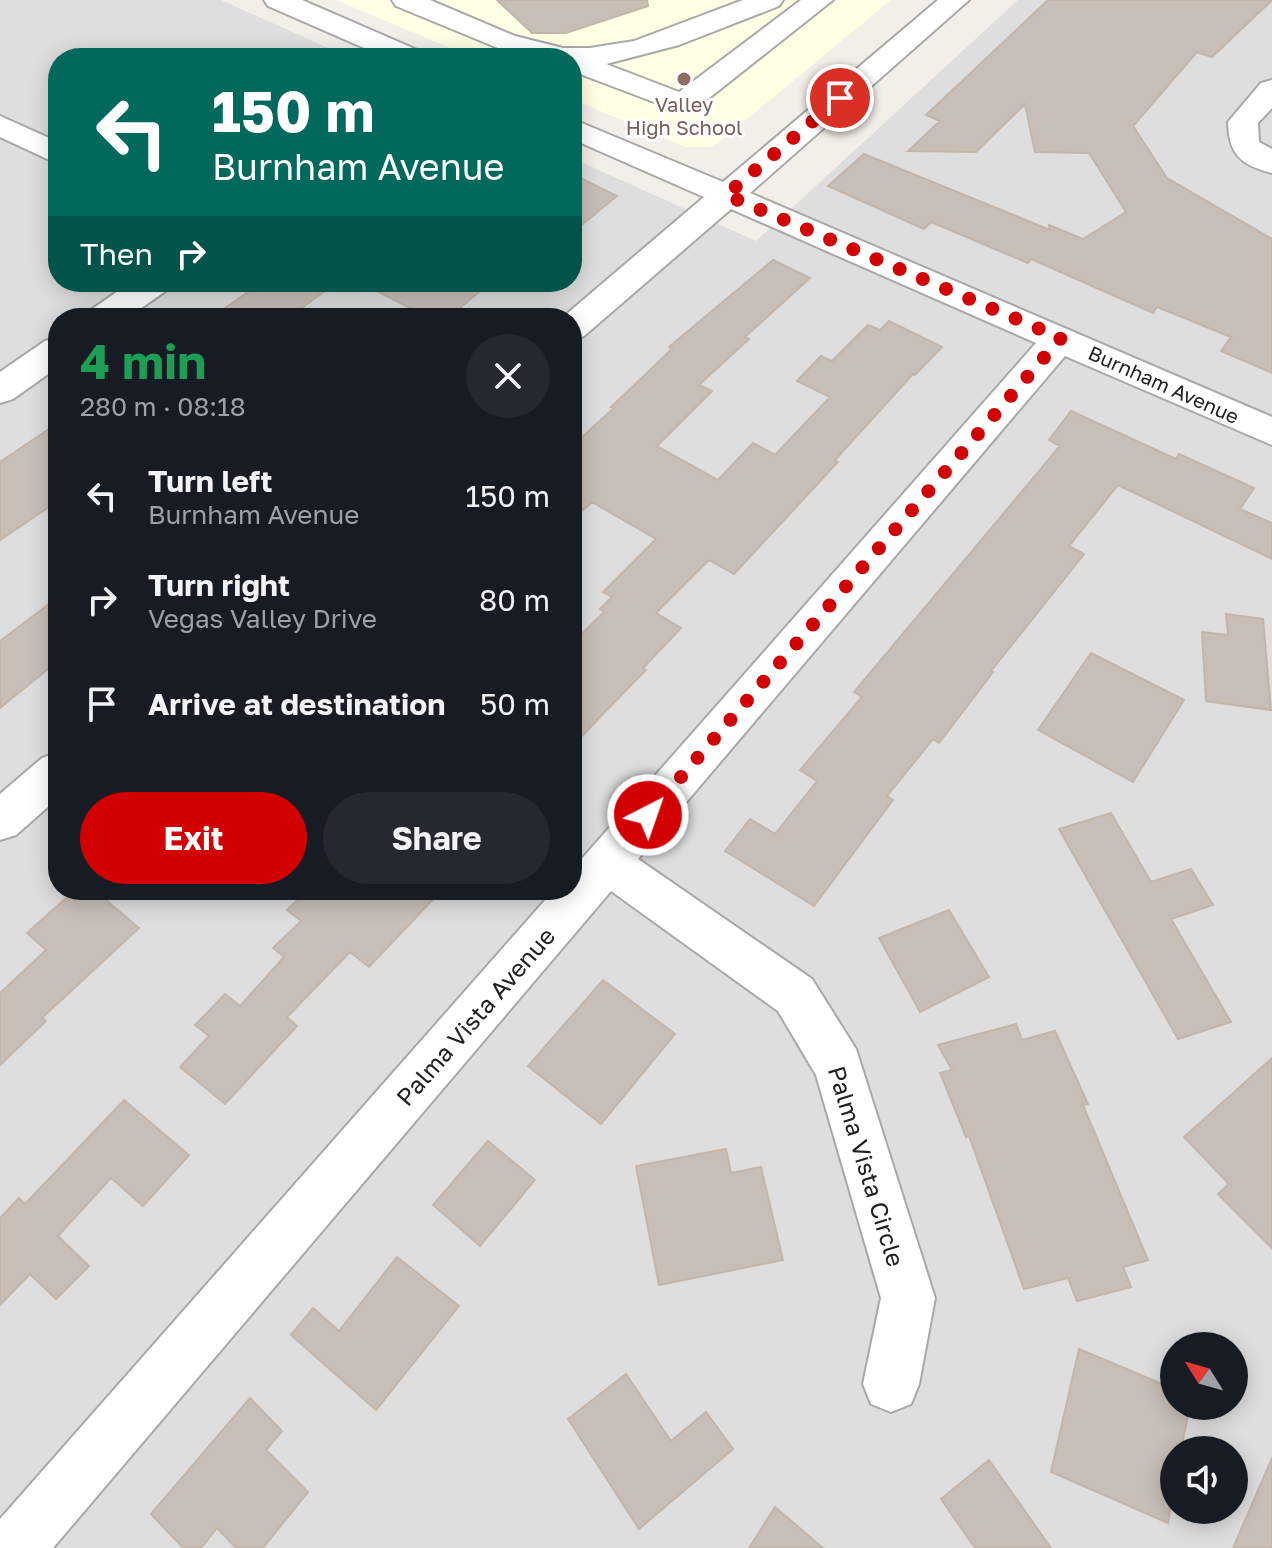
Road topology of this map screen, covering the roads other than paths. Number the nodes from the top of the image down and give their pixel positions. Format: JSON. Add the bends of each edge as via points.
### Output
{"nodes":[{"id":1,"x":278,"y":0,"type":"edge"},
{"id":2,"x":406,"y":0,"type":"edge"},
{"id":3,"x":451,"y":0,"type":"edge"},
{"id":4,"x":769,"y":0,"type":"edge"},
{"id":5,"x":819,"y":0,"type":"edge"},
{"id":6,"x":955,"y":0,"type":"edge"},
{"id":7,"x":739,"y":10,"type":"junction"},
{"id":8,"x":474,"y":28,"type":"junction"},
{"id":9,"x":389,"y":48,"type":"edge"},
{"id":10,"x":530,"y":48,"type":"edge"},
{"id":11,"x":582,"y":57,"type":"edge"},
{"id":12,"x":582,"y":65,"type":"edge"},
{"id":13,"x":635,"y":86,"type":"junction"},
{"id":14,"x":1272,"y":89,"type":"edge"},
{"id":15,"x":0,"y":125,"type":"edge"},
{"id":16,"x":582,"y":132,"type":"edge"},
{"id":17,"x":48,"y":149,"type":"edge"},
{"id":18,"x":1272,"y":163,"type":"edge"},
{"id":19,"x":726,"y":195,"type":"junction"},
{"id":20,"x":141,"y":292,"type":"edge"},
{"id":21,"x":117,"y":308,"type":"edge"},
{"id":22,"x":582,"y":319,"type":"edge"},
{"id":23,"x":1061,"y":338,"type":"junction"},
{"id":24,"x":48,"y":357,"type":"edge"},
{"id":25,"x":0,"y":390,"type":"edge"},
{"id":26,"x":1272,"y":432,"type":"edge"},
{"id":27,"x":48,"y":780,"type":"edge"},
{"id":28,"x":0,"y":821,"type":"edge"},
{"id":29,"x":607,"y":863,"type":"junction"},
{"id":30,"x":582,"y":892,"type":"edge"},
{"id":31,"x":575,"y":900,"type":"edge"},
{"id":32,"x":891,"y":1384,"type":"dead end"},
{"id":33,"x":14,"y":1548,"type":"edge"}],
"edges":[{"from":1,"to":9,"type":"street"},
{"from":2,"to":8,"type":"street"},
{"from":3,"to":8,"type":"street"},
{"from":4,"to":7,"type":"street"},
{"from":5,"to":13,"type":"street","via":[[683,104]]},
{"from":6,"to":19,"type":"street"},
{"from":7,"to":11,"type":"street","via":[[641,48]]},
{"from":7,"to":13,"type":"street"},
{"from":8,"to":10,"type":"street"},
{"from":12,"to":13,"type":"street"},
{"from":14,"to":18,"type":"street","via":[[1243,122],[1244,146]]},
{"from":15,"to":17,"type":"street"},
{"from":16,"to":19,"type":"street","name":"Burnham Avenue"},
{"from":19,"to":22,"type":"street"},
{"from":19,"to":23,"type":"street","name":"Burnham Avenue"},
{"from":20,"to":21,"type":"street"},
{"from":23,"to":26,"type":"street","name":"Burnham Avenue"},
{"from":23,"to":29,"type":"street","name":"Palma Vista Avenue"},
{"from":24,"to":25,"type":"street"},
{"from":27,"to":28,"type":"street"},
{"from":29,"to":30,"type":"street","name":"Palma Vista Avenue"},
{"from":29,"to":32,"type":"street","name":"Palma Vista Circle","via":[[795,995],[838,1066],[908,1298]]},
{"from":31,"to":33,"type":"street","name":"Palma Vista Avenue"}]}
